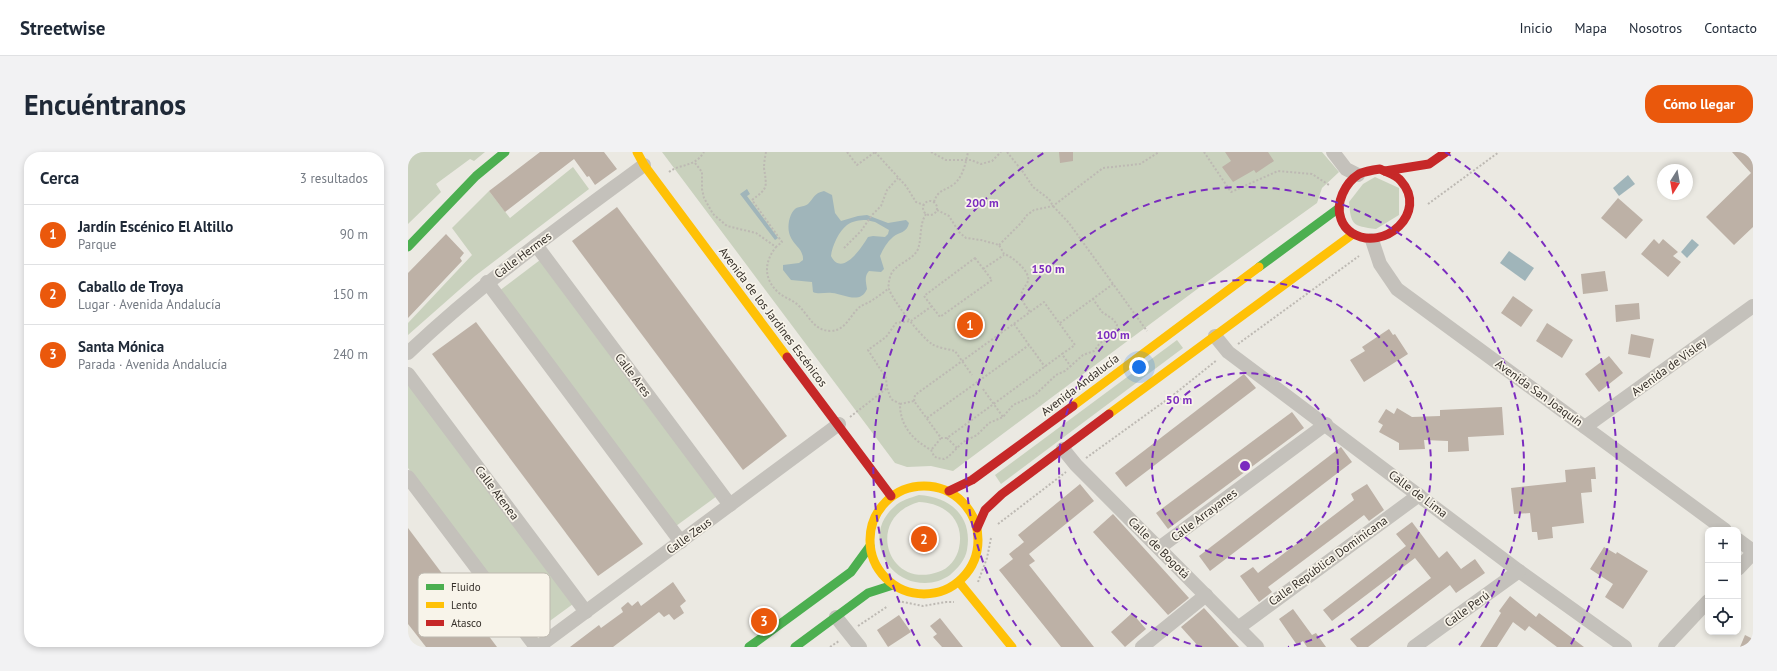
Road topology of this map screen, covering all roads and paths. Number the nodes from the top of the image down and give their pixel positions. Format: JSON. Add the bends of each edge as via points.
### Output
{"nodes":[{"id":1,"x":505,"y":152,"type":"edge"},
{"id":2,"x":637,"y":152,"type":"edge"},
{"id":3,"x":704,"y":152,"type":"edge"},
{"id":4,"x":766,"y":152,"type":"edge"},
{"id":5,"x":847,"y":152,"type":"edge"},
{"id":6,"x":875,"y":152,"type":"edge"},
{"id":7,"x":931,"y":152,"type":"edge"},
{"id":8,"x":968,"y":152,"type":"edge"},
{"id":9,"x":1001,"y":152,"type":"edge"},
{"id":10,"x":1007,"y":152,"type":"edge"},
{"id":11,"x":1159,"y":152,"type":"edge"},
{"id":12,"x":1204,"y":152,"type":"edge"},
{"id":13,"x":1333,"y":152,"type":"edge"},
{"id":14,"x":1446,"y":152,"type":"edge"},
{"id":15,"x":1499,"y":152,"type":"edge"},
{"id":16,"x":966,"y":160,"type":"junction"},
{"id":17,"x":695,"y":163,"type":"junction"},
{"id":18,"x":1428,"y":164,"type":"junction"},
{"id":19,"x":644,"y":165,"type":"junction"},
{"id":20,"x":1385,"y":170,"type":"junction"},
{"id":21,"x":1358,"y":175,"type":"junction"},
{"id":22,"x":1423,"y":177,"type":"dead end"},
{"id":23,"x":898,"y":178,"type":"junction"},
{"id":24,"x":657,"y":182,"type":"junction"},
{"id":25,"x":1330,"y":186,"type":"dead end"},
{"id":26,"x":1417,"y":190,"type":"dead end"},
{"id":27,"x":934,"y":202,"type":"junction"},
{"id":28,"x":1411,"y":202,"type":"junction"},
{"id":29,"x":924,"y":205,"type":"junction"},
{"id":30,"x":1053,"y":206,"type":"junction"},
{"id":31,"x":1425,"y":206,"type":"dead end"},
{"id":32,"x":1339,"y":208,"type":"junction"},
{"id":33,"x":937,"y":210,"type":"junction"},
{"id":34,"x":926,"y":214,"type":"junction"},
{"id":35,"x":1353,"y":234,"type":"junction"},
{"id":36,"x":1372,"y":240,"type":"junction"},
{"id":37,"x":536,"y":245,"type":"junction"},
{"id":38,"x":999,"y":245,"type":"junction"},
{"id":39,"x":408,"y":247,"type":"edge"},
{"id":40,"x":776,"y":247,"type":"junction"},
{"id":41,"x":844,"y":248,"type":"dead end"},
{"id":42,"x":1004,"y":254,"type":"junction"},
{"id":43,"x":1360,"y":256,"type":"dead end"},
{"id":44,"x":984,"y":269,"type":"junction"},
{"id":45,"x":487,"y":282,"type":"junction"},
{"id":46,"x":1113,"y":284,"type":"junction"},
{"id":47,"x":888,"y":288,"type":"junction"},
{"id":48,"x":1093,"y":299,"type":"junction"},
{"id":49,"x":932,"y":306,"type":"junction"},
{"id":50,"x":1753,"y":306,"type":"edge"},
{"id":51,"x":1030,"y":312,"type":"junction"},
{"id":52,"x":911,"y":322,"type":"junction"},
{"id":53,"x":1060,"y":323,"type":"junction"},
{"id":54,"x":1014,"y":324,"type":"junction"},
{"id":55,"x":1148,"y":332,"type":"dead end"},
{"id":56,"x":1215,"y":336,"type":"junction"},
{"id":57,"x":1029,"y":345,"type":"junction"},
{"id":58,"x":1234,"y":348,"type":"dead end"},
{"id":59,"x":408,"y":353,"type":"edge"},
{"id":60,"x":1062,"y":354,"type":"junction"},
{"id":61,"x":1222,"y":356,"type":"dead end"},
{"id":62,"x":963,"y":361,"type":"junction"},
{"id":63,"x":1045,"y":367,"type":"junction"},
{"id":64,"x":1071,"y":367,"type":"junction"},
{"id":65,"x":408,"y":374,"type":"edge"},
{"id":66,"x":972,"y":375,"type":"dead end"},
{"id":67,"x":886,"y":388,"type":"junction"},
{"id":68,"x":983,"y":389,"type":"dead end"},
{"id":69,"x":914,"y":401,"type":"junction"},
{"id":70,"x":900,"y":404,"type":"junction"},
{"id":71,"x":994,"y":404,"type":"junction"},
{"id":72,"x":1003,"y":417,"type":"junction"},
{"id":73,"x":928,"y":418,"type":"junction"},
{"id":74,"x":839,"y":424,"type":"junction"},
{"id":75,"x":1326,"y":424,"type":"junction"},
{"id":76,"x":1585,"y":427,"type":"junction"},
{"id":77,"x":940,"y":438,"type":"junction"},
{"id":78,"x":947,"y":438,"type":"junction"},
{"id":79,"x":957,"y":448,"type":"junction"},
{"id":80,"x":1063,"y":449,"type":"junction"},
{"id":81,"x":932,"y":450,"type":"junction"},
{"id":82,"x":1081,"y":461,"type":"dead end"},
{"id":83,"x":1070,"y":469,"type":"dead end"},
{"id":84,"x":408,"y":477,"type":"edge"},
{"id":85,"x":949,"y":491,"type":"junction"},
{"id":86,"x":1418,"y":495,"type":"junction"},
{"id":87,"x":892,"y":496,"type":"junction"},
{"id":88,"x":730,"y":505,"type":"junction"},
{"id":89,"x":1721,"y":527,"type":"edge"},
{"id":90,"x":977,"y":528,"type":"junction"},
{"id":91,"x":994,"y":529,"type":"dead end"},
{"id":92,"x":991,"y":535,"type":"dead end"},
{"id":93,"x":681,"y":542,"type":"junction"},
{"id":94,"x":1741,"y":542,"type":"edge"},
{"id":95,"x":870,"y":546,"type":"junction"},
{"id":96,"x":1160,"y":548,"type":"junction"},
{"id":97,"x":1753,"y":552,"type":"edge"},
{"id":98,"x":1741,"y":566,"type":"edge"},
{"id":99,"x":1519,"y":571,"type":"junction"},
{"id":100,"x":481,"y":573,"type":"edge"},
{"id":101,"x":959,"y":582,"type":"junction"},
{"id":102,"x":978,"y":584,"type":"dead end"},
{"id":103,"x":894,"y":585,"type":"junction"},
{"id":104,"x":1206,"y":595,"type":"junction"},
{"id":105,"x":896,"y":600,"type":"dead end"},
{"id":106,"x":892,"y":603,"type":"dead end"},
{"id":107,"x":957,"y":603,"type":"dead end"},
{"id":108,"x":1705,"y":604,"type":"edge"},
{"id":109,"x":586,"y":612,"type":"junction"},
{"id":110,"x":836,"y":617,"type":"junction"},
{"id":111,"x":1238,"y":628,"type":"junction"},
{"id":112,"x":854,"y":629,"type":"dead end"},
{"id":113,"x":529,"y":637,"type":"edge"},
{"id":114,"x":844,"y":637,"type":"dead end"},
{"id":115,"x":537,"y":647,"type":"edge"},
{"id":116,"x":749,"y":647,"type":"edge"},
{"id":117,"x":795,"y":647,"type":"edge"},
{"id":118,"x":830,"y":647,"type":"edge"},
{"id":119,"x":860,"y":647,"type":"edge"},
{"id":120,"x":1012,"y":647,"type":"edge"},
{"id":121,"x":1142,"y":647,"type":"edge"},
{"id":122,"x":1257,"y":647,"type":"edge"},
{"id":123,"x":1414,"y":647,"type":"edge"},
{"id":124,"x":1625,"y":647,"type":"edge"},
{"id":125,"x":1665,"y":647,"type":"edge"}],
"edges":[{"from":1,"to":39,"type":"main road","via":[[476,176]]},
{"from":2,"to":19,"type":"main road","name":"Avenida de los Jardines Escénicos"},
{"from":3,"to":17,"type":"path"},
{"from":4,"to":40,"type":"path","via":[[764,168],[767,185],[765,190],[752,200],[782,242]]},
{"from":5,"to":6,"type":"path","via":[[857,165]]},
{"from":6,"to":23,"type":"path"},
{"from":7,"to":16,"type":"path","via":[[946,160]]},
{"from":8,"to":16,"type":"path"},
{"from":9,"to":16,"type":"path","via":[[985,164]]},
{"from":10,"to":30,"type":"path","via":[[1032,187],[1049,199]]},
{"from":11,"to":30,"type":"path","via":[[1140,164],[1103,168]]},
{"from":12,"to":25,"type":"path","via":[[1231,192],[1278,171],[1312,174]]},
{"from":13,"to":21,"type":"street","via":[[1346,169]]},
{"from":14,"to":18,"type":"main road"},
{"from":15,"to":31,"type":"path"},
{"from":16,"to":27,"type":"path","via":[[958,180],[937,193]]},
{"from":17,"to":24,"type":"path","via":[[673,169]]},
{"from":17,"to":40,"type":"path","via":[[702,172],[704,198],[713,214],[727,226],[756,233]]},
{"from":18,"to":20,"type":"main road"},
{"from":18,"to":22,"type":"main road"},
{"from":19,"to":24,"type":"main road","name":"Avenida de los Jardines Escénicos"},
{"from":19,"to":37,"type":"street","name":"Calle Hermes"},
{"from":20,"to":21,"type":"main road","via":[[1374,170]]},
{"from":20,"to":28,"type":"main road","via":[[1402,179],[1409,190]]},
{"from":21,"to":32,"type":"main road","via":[[1344,190]]},
{"from":23,"to":29,"type":"path","via":[[916,202]]},
{"from":23,"to":41,"type":"path","via":[[887,190],[881,206],[861,232]]},
{"from":24,"to":74,"type":"main road","name":"Avenida de los Jardines Escénicos"},
{"from":26,"to":28,"type":"main road"},
{"from":27,"to":29,"type":"path","via":[[927,202]]},
{"from":27,"to":33,"type":"path"},
{"from":28,"to":36,"type":"main road","via":[[1409,214],[1402,224],[1393,232]]},
{"from":29,"to":34,"type":"path","via":[[923,210]]},
{"from":30,"to":38,"type":"path","via":[[1034,210],[1027,215]]},
{"from":30,"to":46,"type":"path","via":[[1069,223]]},
{"from":32,"to":35,"type":"main road","via":[[1342,224]]},
{"from":32,"to":85,"type":"main road","name":"Avenida Andalucía","via":[[972,480]]},
{"from":33,"to":34,"type":"path","via":[[932,215]]},
{"from":33,"to":38,"type":"path","via":[[949,216],[966,238]]},
{"from":34,"to":47,"type":"path","via":[[920,227],[914,256],[890,275]]},
{"from":35,"to":36,"type":"main road"},
{"from":35,"to":56,"type":"main road"},
{"from":36,"to":76,"type":"street","name":"Avenida San Joaquín","via":[[1380,264],[1397,289]]},
{"from":37,"to":45,"type":"street","name":"Calle Hermes"},
{"from":37,"to":88,"type":"street","name":"Calle Ares"},
{"from":38,"to":42,"type":"path"},
{"from":40,"to":47,"type":"path","via":[[766,265],[770,282],[779,293],[799,306],[813,324],[824,330],[837,330],[843,327],[862,306]]},
{"from":42,"to":44,"type":"path"},
{"from":42,"to":51,"type":"path","via":[[1016,260],[1028,275],[1021,297]]},
{"from":43,"to":58,"type":"path"},
{"from":44,"to":49,"type":"path","via":[[975,258],[924,296]]},
{"from":44,"to":49,"type":"path","via":[[992,280],[940,317]]},
{"from":45,"to":59,"type":"street","name":"Calle Hermes"},
{"from":45,"to":93,"type":"street"},
{"from":46,"to":48,"type":"path"},
{"from":46,"to":55,"type":"path"},
{"from":47,"to":52,"type":"path","via":[[895,302]]},
{"from":48,"to":53,"type":"path"},
{"from":48,"to":64,"type":"path","via":[[1102,312],[1117,325],[1115,331],[1094,351],[1083,355]]},
{"from":49,"to":52,"type":"path"},
{"from":50,"to":76,"type":"street","name":"Avenida de Visley"},
{"from":51,"to":53,"type":"path","via":[[1044,302]]},
{"from":51,"to":54,"type":"path"},
{"from":52,"to":62,"type":"path","via":[[926,340],[933,345],[955,351]]},
{"from":52,"to":67,"type":"path","via":[[896,323],[886,337],[868,350],[886,378]]},
{"from":53,"to":60,"type":"path","via":[[1075,344]]},
{"from":54,"to":57,"type":"path"},
{"from":54,"to":62,"type":"path"},
{"from":56,"to":75,"type":"street","name":"Calle de Lima","via":[[1224,348]]},
{"from":56,"to":80,"type":"main road"},
{"from":57,"to":63,"type":"path"},
{"from":57,"to":73,"type":"path"},
{"from":60,"to":63,"type":"path"},
{"from":60,"to":64,"type":"path"},
{"from":61,"to":82,"type":"path","via":[[1172,396]]},
{"from":62,"to":66,"type":"path"},
{"from":62,"to":69,"type":"path","via":[[915,395]]},
{"from":63,"to":71,"type":"path"},
{"from":64,"to":72,"type":"path","via":[[1056,375],[1035,395],[1013,405]]},
{"from":65,"to":109,"type":"street","name":"Calle Atenea"},
{"from":67,"to":70,"type":"path","via":[[891,399]]},
{"from":67,"to":74,"type":"path"},
{"from":68,"to":71,"type":"path"},
{"from":69,"to":70,"type":"path"},
{"from":69,"to":73,"type":"path"},
{"from":70,"to":81,"type":"path","via":[[900,415],[911,434],[918,443]]},
{"from":71,"to":72,"type":"path"},
{"from":71,"to":78,"type":"path"},
{"from":72,"to":79,"type":"path","via":[[989,423],[977,435]]},
{"from":73,"to":77,"type":"path"},
{"from":74,"to":87,"type":"main road","name":"Avenida de los Jardines Escénicos"},
{"from":74,"to":88,"type":"street","name":"Calle Zeus"},
{"from":75,"to":86,"type":"street","name":"Calle de Lima"},
{"from":75,"to":96,"type":"street","name":"Calle Arrayanes"},
{"from":76,"to":89,"type":"street","name":"Avenida San Joaquín"},
{"from":77,"to":78,"type":"path"},
{"from":77,"to":81,"type":"path"},
{"from":78,"to":79,"type":"path"},
{"from":79,"to":81,"type":"path","via":[[944,459],[934,456]]},
{"from":80,"to":90,"type":"main road","via":[[992,502],[985,510]]},
{"from":80,"to":96,"type":"street","name":"Calle de Bogotá"},
{"from":83,"to":91,"type":"path"},
{"from":84,"to":100,"type":"street"},
{"from":85,"to":87,"type":"main road","via":[[927,485],[908,487]]},
{"from":85,"to":90,"type":"main road","via":[[961,499],[973,514]]},
{"from":86,"to":99,"type":"street","name":"Calle de Lima"},
{"from":86,"to":111,"type":"street","name":"Calle República Dominicana"},
{"from":87,"to":95,"type":"main road","via":[[879,508],[872,524]]},
{"from":88,"to":93,"type":"street","name":"Calle Zeus"},
{"from":90,"to":101,"type":"main road","via":[[978,551],[971,568]]},
{"from":92,"to":102,"type":"path","via":[[987,558]]},
{"from":93,"to":109,"type":"street","name":"Calle Zeus"},
{"from":94,"to":97,"type":"street"},
{"from":95,"to":103,"type":"main road","via":[[881,573]]},
{"from":95,"to":116,"type":"main road","via":[[851,572]]},
{"from":96,"to":104,"type":"street","name":"Calle de Bogotá"},
{"from":97,"to":98,"type":"street"},
{"from":99,"to":123,"type":"street","name":"Calle Perú"},
{"from":99,"to":124,"type":"street","name":"Calle de Lima"},
{"from":101,"to":103,"type":"main road","via":[[944,591],[926,594],[909,592]]},
{"from":101,"to":120,"type":"main road"},
{"from":103,"to":110,"type":"main road","via":[[868,593]]},
{"from":104,"to":111,"type":"street","name":"Calle de Bogotá"},
{"from":104,"to":121,"type":"street"},
{"from":105,"to":107,"type":"path","via":[[923,606]]},
{"from":106,"to":112,"type":"path"},
{"from":108,"to":125,"type":"street"},
{"from":109,"to":115,"type":"street","name":"Calle Zeus"},
{"from":110,"to":117,"type":"main road"},
{"from":110,"to":119,"type":"street"},
{"from":111,"to":122,"type":"street","name":"Calle de Bogotá"},
{"from":113,"to":115,"type":"street"},
{"from":114,"to":118,"type":"path"}]}
